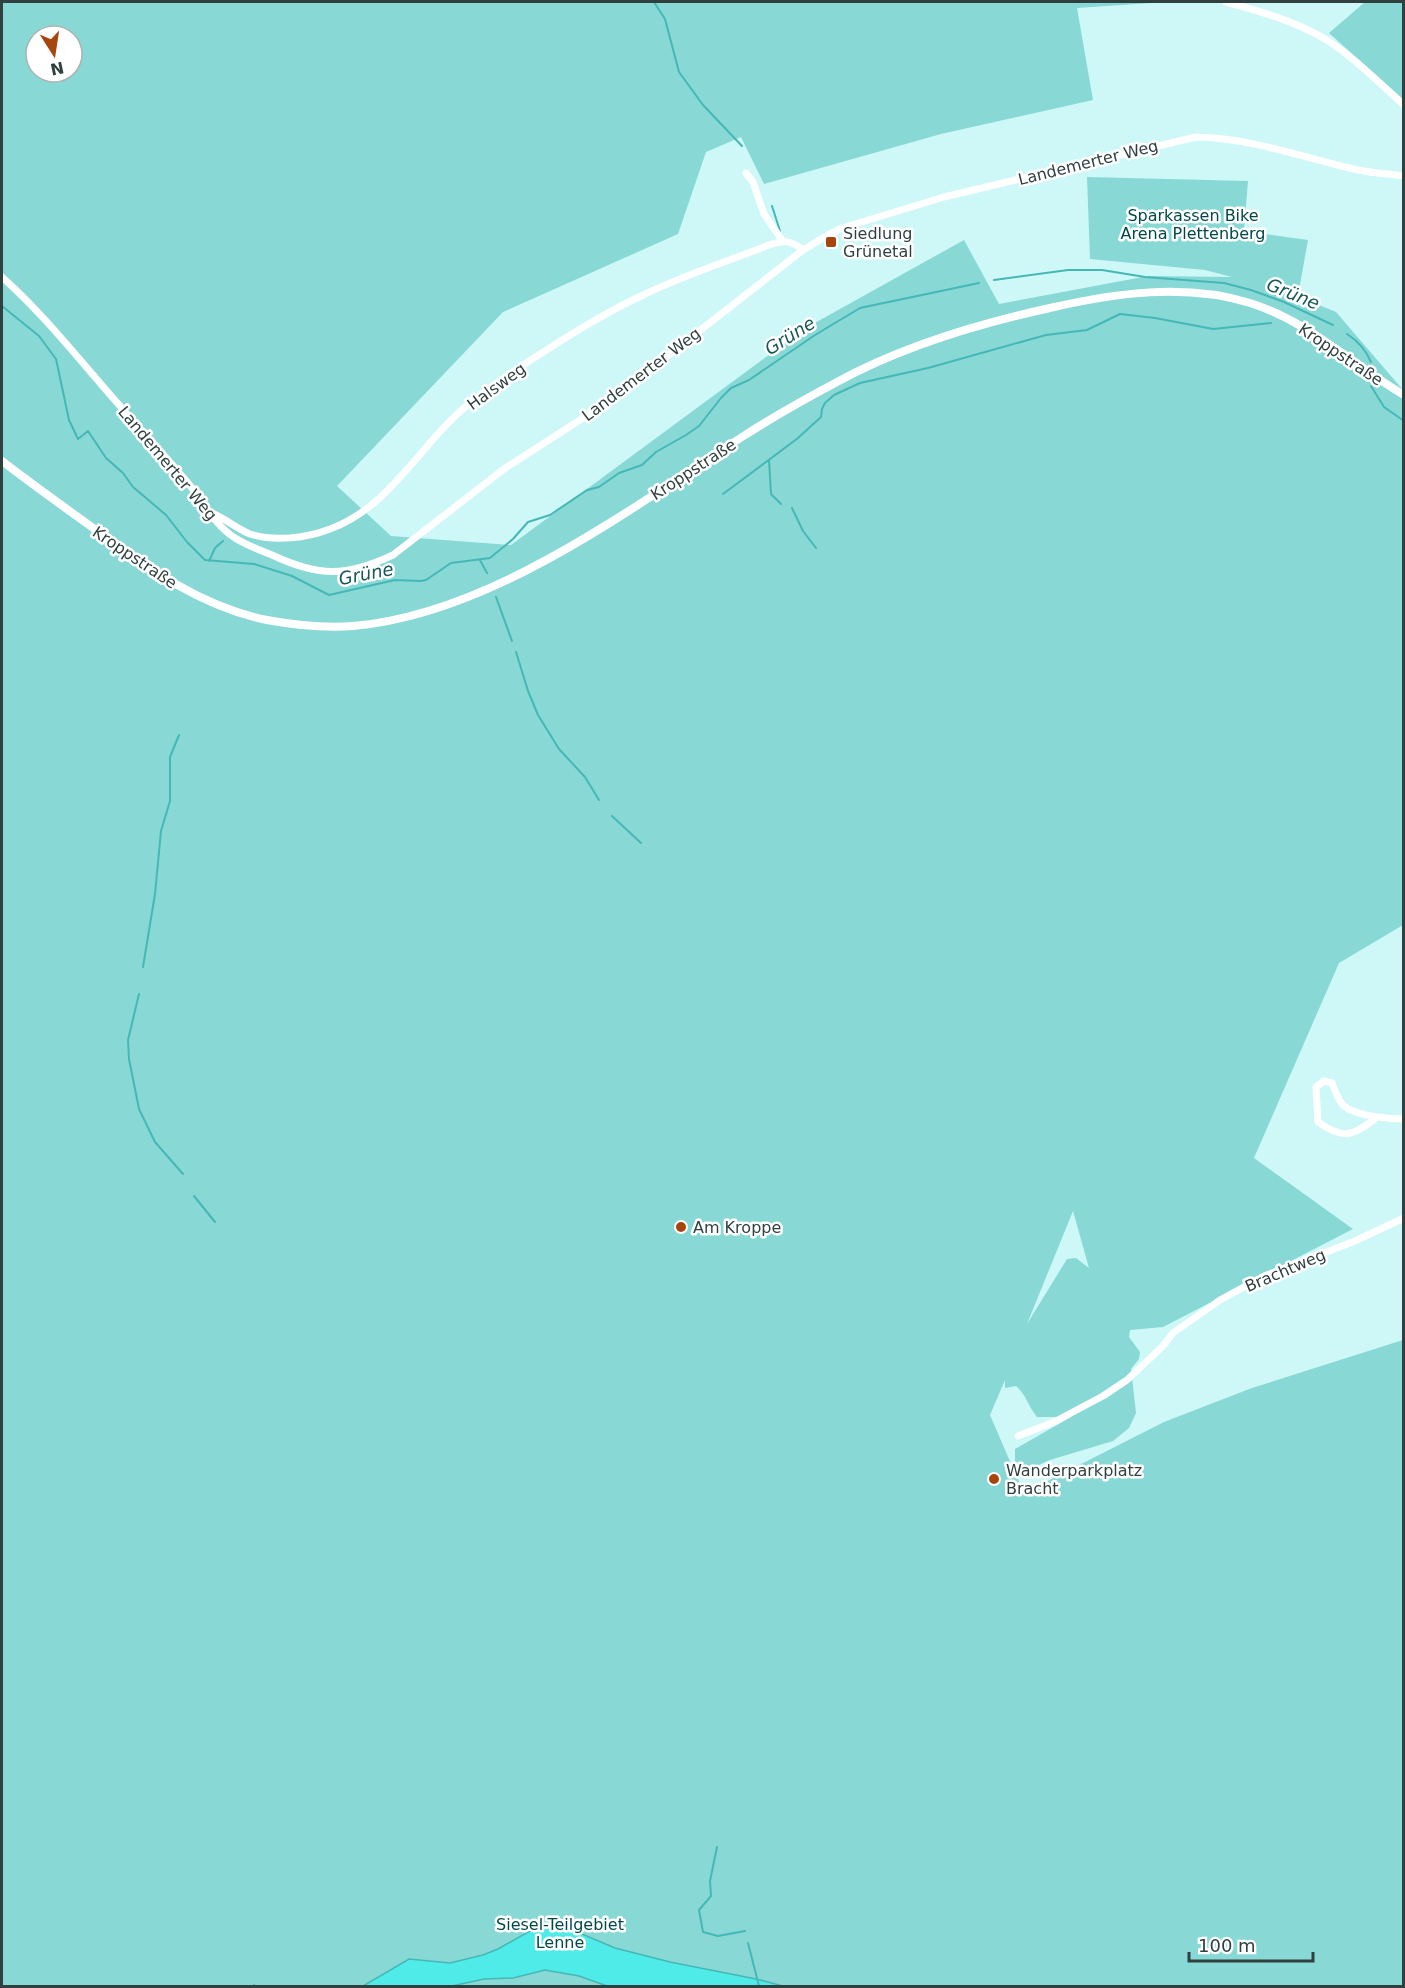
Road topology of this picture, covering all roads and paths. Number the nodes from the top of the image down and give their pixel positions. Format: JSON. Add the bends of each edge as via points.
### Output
{"nodes":[{"id":1,"x":1226,"y":2,"type":"edge"},
{"id":2,"x":1404,"y":105,"type":"edge"},
{"id":3,"x":746,"y":173,"type":"dead end"},
{"id":4,"x":1404,"y":176,"type":"edge"},
{"id":5,"x":782,"y":240,"type":"junction"},
{"id":6,"x":802,"y":250,"type":"junction"},
{"id":7,"x":2,"y":277,"type":"edge"},
{"id":8,"x":1404,"y":395,"type":"edge"},
{"id":9,"x":2,"y":461,"type":"edge"},
{"id":10,"x":212,"y":513,"type":"junction"},
{"id":11,"x":1376,"y":1118,"type":"junction"},
{"id":12,"x":1404,"y":1119,"type":"edge"},
{"id":13,"x":1404,"y":1218,"type":"edge"},
{"id":14,"x":1018,"y":1436,"type":"dead end"}],
"edges":[{"from":1,"to":2,"type":"street","via":[[1287,21],[1326,40]]},
{"from":3,"to":5,"type":"street","via":[[764,214]]},
{"from":4,"to":6,"type":"street","name":"Landemerter Weg","via":[[1360,171],[1283,151],[1196,137],[944,197],[842,228]]},
{"from":5,"to":6,"type":"street"},
{"from":5,"to":10,"type":"street","name":"Halsweg","via":[[640,296],[502,378],[468,404],[373,505],[354,519],[328,530],[278,538],[247,533]]},
{"from":6,"to":10,"type":"street","name":"Landemerter Weg","via":[[610,400],[504,469],[393,555],[373,564],[346,571],[308,569],[234,537]]},
{"from":7,"to":10,"type":"street","name":"Landemerter Weg","via":[[60,337]]},
{"from":8,"to":9,"type":"street","name":"Kroppstraße","via":[[1306,328],[1249,303],[1179,292],[1130,294],[1072,303],[924,343],[880,361],[766,422],[627,512],[506,580],[444,605],[349,627],[291,624],[211,603],[148,568]]},
{"from":11,"to":11,"type":"street","via":[[1353,1134],[1331,1131],[1318,1122],[1316,1087],[1332,1083],[1343,1106]]},
{"from":11,"to":12,"type":"street"},
{"from":13,"to":14,"type":"street","name":"Brachtweg","via":[[1264,1276],[1220,1300],[1173,1333],[1119,1385],[1054,1422]]}]}
